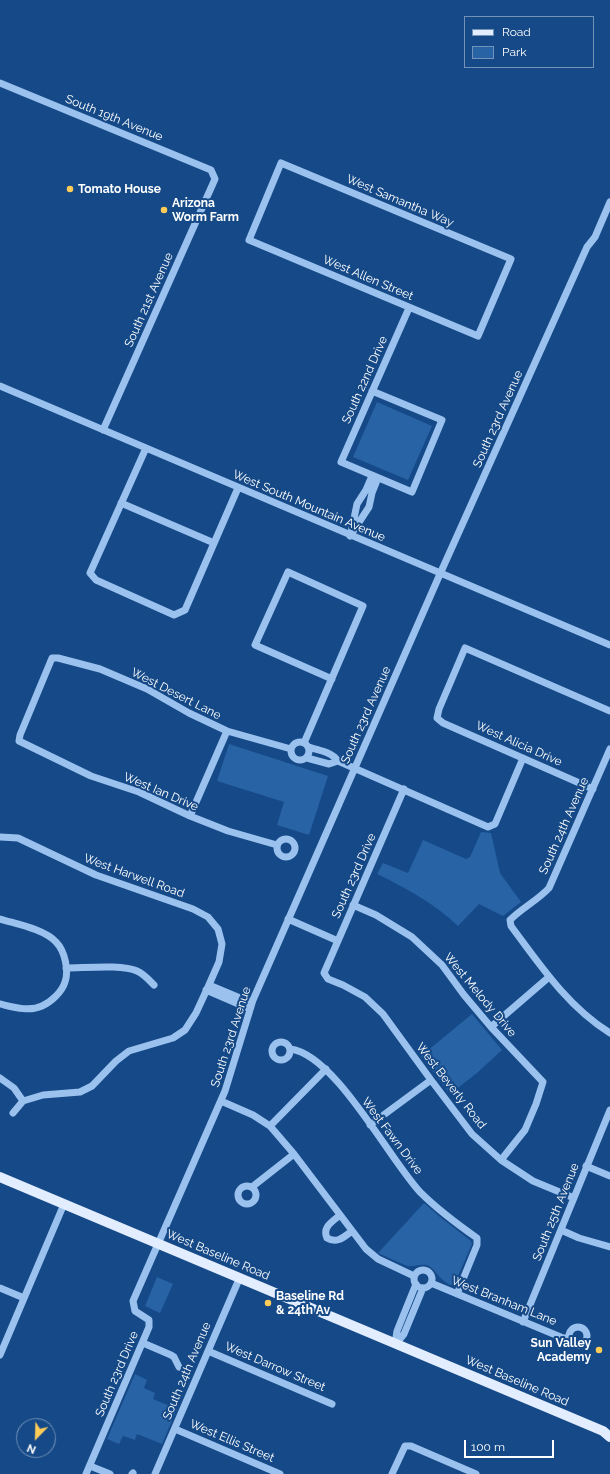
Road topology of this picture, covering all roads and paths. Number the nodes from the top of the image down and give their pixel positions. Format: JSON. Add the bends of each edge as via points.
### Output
{"nodes":[{"id":1,"x":0,"y":83,"type":"edge"},
{"id":2,"x":215,"y":179,"type":"joint"},
{"id":3,"x":610,"y":202,"type":"edge"},
{"id":4,"x":249,"y":240,"type":"joint"},
{"id":5,"x":409,"y":308,"type":"junction"},
{"id":6,"x":478,"y":336,"type":"joint"},
{"id":7,"x":0,"y":386,"type":"edge"},
{"id":8,"x":372,"y":390,"type":"junction"},
{"id":9,"x":103,"y":430,"type":"junction"},
{"id":10,"x":146,"y":448,"type":"junction"},
{"id":11,"x":375,"y":477,"type":"junction"},
{"id":12,"x":238,"y":488,"type":"junction"},
{"id":13,"x":121,"y":504,"type":"junction"},
{"id":14,"x":350,"y":536,"type":"junction"},
{"id":15,"x":214,"y":543,"type":"junction"},
{"id":16,"x":440,"y":574,"type":"junction"},
{"id":17,"x":610,"y":646,"type":"edge"},
{"id":18,"x":332,"y":679,"type":"junction"},
{"id":19,"x":610,"y":711,"type":"edge"},
{"id":20,"x":227,"y":731,"type":"junction"},
{"id":21,"x":19,"y":741,"type":"joint"},
{"id":22,"x":306,"y":745,"type":"junction"},
{"id":23,"x":291,"y":749,"type":"junction"},
{"id":24,"x":610,"y":749,"type":"edge"},
{"id":25,"x":324,"y":752,"type":"junction"},
{"id":26,"x":307,"y":758,"type":"junction"},
{"id":27,"x":523,"y":758,"type":"junction"},
{"id":28,"x":338,"y":761,"type":"junction"},
{"id":29,"x":320,"y":762,"type":"junction"},
{"id":30,"x":355,"y":768,"type":"junction"},
{"id":31,"x":404,"y":789,"type":"junction"},
{"id":32,"x":593,"y":789,"type":"junction"},
{"id":33,"x":190,"y":816,"type":"junction"},
{"id":34,"x":0,"y":837,"type":"edge"},
{"id":35,"x":277,"y":845,"type":"dead end"},
{"id":36,"x":353,"y":905,"type":"junction"},
{"id":37,"x":0,"y":919,"type":"edge"},
{"id":38,"x":288,"y":919,"type":"junction"},
{"id":39,"x":338,"y":941,"type":"junction"},
{"id":40,"x":66,"y":968,"type":"junction"},
{"id":41,"x":324,"y":973,"type":"joint"},
{"id":42,"x":549,"y":977,"type":"junction"},
{"id":43,"x":154,"y":985,"type":"dead end"},
{"id":44,"x":208,"y":987,"type":"junction"},
{"id":45,"x":0,"y":1004,"type":"edge"},
{"id":46,"x":251,"y":1006,"type":"junction"},
{"id":47,"x":491,"y":1028,"type":"junction"},
{"id":48,"x":610,"y":1033,"type":"edge"},
{"id":49,"x":290,"y":1049,"type":"dead end"},
{"id":50,"x":326,"y":1070,"type":"junction"},
{"id":51,"x":0,"y":1078,"type":"edge"},
{"id":52,"x":431,"y":1080,"type":"junction"},
{"id":53,"x":23,"y":1101,"type":"junction"},
{"id":54,"x":221,"y":1101,"type":"junction"},
{"id":55,"x":610,"y":1110,"type":"edge"},
{"id":56,"x":13,"y":1113,"type":"dead end"},
{"id":57,"x":370,"y":1125,"type":"junction"},
{"id":58,"x":270,"y":1126,"type":"junction"},
{"id":59,"x":294,"y":1154,"type":"junction"},
{"id":60,"x":501,"y":1160,"type":"junction"},
{"id":61,"x":586,"y":1166,"type":"junction"},
{"id":62,"x":610,"y":1176,"type":"edge"},
{"id":63,"x":0,"y":1177,"type":"edge"},
{"id":64,"x":252,"y":1187,"type":"dead end"},
{"id":65,"x":574,"y":1198,"type":"junction"},
{"id":66,"x":64,"y":1204,"type":"junction"},
{"id":67,"x":340,"y":1215,"type":"junction"},
{"id":68,"x":561,"y":1230,"type":"junction"},
{"id":69,"x":352,"y":1231,"type":"junction"},
{"id":70,"x":158,"y":1244,"type":"junction"},
{"id":71,"x":610,"y":1248,"type":"edge"},
{"id":72,"x":414,"y":1276,"type":"junction"},
{"id":73,"x":240,"y":1277,"type":"junction"},
{"id":74,"x":431,"y":1283,"type":"junction"},
{"id":75,"x":416,"y":1284,"type":"junction"},
{"id":76,"x":0,"y":1288,"type":"edge"},
{"id":77,"x":423,"y":1288,"type":"junction"},
{"id":78,"x":457,"y":1294,"type":"junction"},
{"id":79,"x":24,"y":1298,"type":"junction"},
{"id":80,"x":523,"y":1322,"type":"junction"},
{"id":81,"x":569,"y":1338,"type":"dead end"},
{"id":82,"x":143,"y":1343,"type":"junction"},
{"id":83,"x":395,"y":1344,"type":"junction"},
{"id":84,"x":208,"y":1351,"type":"junction"},
{"id":85,"x":0,"y":1354,"type":"edge"},
{"id":86,"x":179,"y":1367,"type":"dead end"},
{"id":87,"x":332,"y":1404,"type":"dead end"},
{"id":88,"x":175,"y":1428,"type":"junction"},
{"id":89,"x":608,"y":1433,"type":"edge"},
{"id":90,"x":90,"y":1466,"type":"junction"},
{"id":91,"x":86,"y":1474,"type":"edge"},
{"id":92,"x":110,"y":1474,"type":"edge"},
{"id":93,"x":155,"y":1474,"type":"edge"},
{"id":94,"x":280,"y":1474,"type":"edge"},
{"id":95,"x":392,"y":1474,"type":"edge"},
{"id":96,"x":476,"y":1474,"type":"edge"}],
"edges":[{"from":1,"to":2,"type":"street","name":"South 19th Avenue","via":[[211,170]]},
{"from":2,"to":9,"type":"street","name":"South 21st Avenue"},
{"from":3,"to":16,"type":"street","name":"South 23rd Avenue","via":[[595,237],[587,247]]},
{"from":4,"to":5,"type":"street","name":"West Allen Street"},
{"from":4,"to":6,"type":"street","name":"West Samantha Way","via":[[281,163],[511,259]]},
{"from":5,"to":6,"type":"street","name":"West Allen Street"},
{"from":5,"to":8,"type":"street","name":"South 22nd Drive"},
{"from":7,"to":9,"type":"street","name":"West South Mountain Avenue"},
{"from":8,"to":11,"type":"street","name":"South 22nd Drive","via":[[341,462]]},
{"from":8,"to":11,"type":"street","via":[[442,420],[412,492]]},
{"from":9,"to":10,"type":"street","name":"West South Mountain Avenue"},
{"from":10,"to":12,"type":"street","name":"West South Mountain Avenue"},
{"from":10,"to":13,"type":"street"},
{"from":11,"to":14,"type":"street","via":[[357,504]]},
{"from":11,"to":14,"type":"street","via":[[369,507]]},
{"from":12,"to":14,"type":"street","name":"West South Mountain Avenue"},
{"from":12,"to":15,"type":"street"},
{"from":13,"to":15,"type":"street"},
{"from":13,"to":15,"type":"street","via":[[90,573],[96,580],[174,615],[185,610]]},
{"from":14,"to":16,"type":"street","name":"West South Mountain Avenue"},
{"from":16,"to":17,"type":"street","name":"West South Mountain Avenue"},
{"from":16,"to":30,"type":"street","name":"South 23rd Avenue"},
{"from":18,"to":18,"type":"street","via":[[363,606],[288,572],[255,645]]},
{"from":18,"to":22,"type":"street"},
{"from":19,"to":27,"type":"street","name":"West Alicia Drive","via":[[466,648],[437,718],[443,723]]},
{"from":20,"to":21,"type":"street","name":"West Desert Lane","via":[[147,689],[100,669],[52,658]]},
{"from":20,"to":23,"type":"street","name":"West Desert Lane"},
{"from":20,"to":33,"type":"street"},
{"from":21,"to":33,"type":"street","name":"West Ian Drive","via":[[90,776],[139,792]]},
{"from":22,"to":23,"type":"street","via":[[296,743]]},
{"from":22,"to":25,"type":"street"},
{"from":22,"to":26,"type":"street","via":[[309,753]]},
{"from":23,"to":26,"type":"street","via":[[296,760],[302,761]]},
{"from":24,"to":32,"type":"street","name":"South 24th Avenue"},
{"from":25,"to":28,"type":"street","via":[[335,756]]},
{"from":25,"to":29,"type":"street"},
{"from":26,"to":29,"type":"street"},
{"from":27,"to":31,"type":"street","via":[[495,824],[488,827]]},
{"from":27,"to":32,"type":"street","name":"West Alicia Drive"},
{"from":28,"to":29,"type":"street","via":[[329,764]]},
{"from":28,"to":30,"type":"street"},
{"from":30,"to":31,"type":"street"},
{"from":30,"to":38,"type":"street","name":"South 23rd Avenue"},
{"from":31,"to":36,"type":"street","name":"South 23rd Drive"},
{"from":32,"to":42,"type":"street","name":"South 24th Avenue","via":[[549,888],[510,920],[511,926]]},
{"from":33,"to":35,"type":"street","name":"West Ian Drive","via":[[228,831]]},
{"from":34,"to":44,"type":"street","name":"West Harwell Road","via":[[18,838],[96,876],[192,909],[208,917],[218,929],[222,944],[219,962]]},
{"from":36,"to":39,"type":"street","name":"South 23rd Drive"},
{"from":36,"to":47,"type":"street","name":"West Melody Drive","via":[[376,915],[412,937],[442,965]]},
{"from":37,"to":40,"type":"street","via":[[42,932],[56,942],[64,955]]},
{"from":38,"to":39,"type":"street"},
{"from":38,"to":46,"type":"street","name":"South 23rd Avenue"},
{"from":39,"to":41,"type":"street","name":"South 23rd Drive"},
{"from":40,"to":43,"type":"street","via":[[119,967],[136,970]]},
{"from":40,"to":45,"type":"street","via":[[65,982],[56,996],[42,1006],[26,1009]]},
{"from":41,"to":52,"type":"street","name":"West Beverly Road","via":[[328,979],[343,984],[365,998],[383,1014]]},
{"from":42,"to":47,"type":"street"},
{"from":42,"to":48,"type":"street","via":[[584,1013]]},
{"from":44,"to":46,"type":"street"},
{"from":44,"to":53,"type":"street","via":[[185,1030],[173,1038],[128,1051],[92,1086],[80,1092],[44,1095]]},
{"from":46,"to":54,"type":"street","name":"South 23rd Avenue"},
{"from":47,"to":60,"type":"street","name":"West Melody Drive","via":[[543,1082],[525,1130]]},
{"from":49,"to":50,"type":"street","name":"West Fawn Drive","via":[[303,1053]]},
{"from":50,"to":57,"type":"street","name":"West Fawn Drive","via":[[339,1082]]},
{"from":50,"to":58,"type":"street"},
{"from":51,"to":53,"type":"street","via":[[14,1088]]},
{"from":52,"to":57,"type":"street"},
{"from":52,"to":60,"type":"street","name":"West Beverly Road","via":[[472,1134]]},
{"from":53,"to":56,"type":"street"},
{"from":54,"to":58,"type":"street","via":[[253,1115]]},
{"from":54,"to":70,"type":"street","name":"South 23rd Avenue"},
{"from":55,"to":61,"type":"street","name":"South 25th Avenue"},
{"from":57,"to":78,"type":"street","name":"West Fawn Drive","via":[[420,1191],[449,1218],[477,1238],[477,1245]]},
{"from":58,"to":59,"type":"street"},
{"from":59,"to":64,"type":"street"},
{"from":59,"to":67,"type":"street"},
{"from":60,"to":65,"type":"street","name":"West Beverly Road","via":[[533,1181]]},
{"from":61,"to":62,"type":"street"},
{"from":61,"to":65,"type":"street","name":"South 25th Avenue"},
{"from":63,"to":66,"type":"main road","name":"West Baseline Road"},
{"from":65,"to":68,"type":"street","name":"South 25th Avenue"},
{"from":66,"to":70,"type":"main road","name":"West Baseline Road"},
{"from":66,"to":79,"type":"street"},
{"from":67,"to":69,"type":"street"},
{"from":67,"to":69,"type":"street","via":[[326,1227],[327,1238],[338,1240]]},
{"from":68,"to":71,"type":"street"},
{"from":68,"to":80,"type":"street","name":"South 25th Avenue"},
{"from":69,"to":72,"type":"street","via":[[378,1259]]},
{"from":70,"to":73,"type":"main road","name":"West Baseline Road"},
{"from":70,"to":82,"type":"street","name":"South 23rd Drive","via":[[133,1303],[134,1311],[149,1321]]},
{"from":72,"to":74,"type":"street","via":[[418,1271],[426,1270],[431,1274]]},
{"from":72,"to":75,"type":"street"},
{"from":73,"to":83,"type":"main road","name":"West Baseline Road"},
{"from":73,"to":84,"type":"street","name":"South 24th Avenue"},
{"from":74,"to":77,"type":"street"},
{"from":74,"to":78,"type":"street","name":"West Branham Lane"},
{"from":75,"to":77,"type":"street"},
{"from":75,"to":83,"type":"street","via":[[397,1331]]},
{"from":76,"to":79,"type":"street"},
{"from":77,"to":83,"type":"street","via":[[404,1334]]},
{"from":78,"to":80,"type":"street","name":"West Branham Lane"},
{"from":79,"to":85,"type":"street"},
{"from":80,"to":81,"type":"street","name":"West Branham Lane"},
{"from":82,"to":86,"type":"street","via":[[174,1357]]},
{"from":82,"to":90,"type":"street","name":"South 23rd Drive"},
{"from":83,"to":89,"type":"main road","name":"West Baseline Road"},
{"from":84,"to":87,"type":"street","name":"West Darrow Street"},
{"from":84,"to":88,"type":"street","name":"South 24th Avenue"},
{"from":88,"to":93,"type":"street","name":"South 24th Avenue"},
{"from":88,"to":94,"type":"street","name":"West Ellis Street"},
{"from":90,"to":91,"type":"street","name":"South 23rd Drive"},
{"from":90,"to":92,"type":"street"},
{"from":95,"to":96,"type":"street","via":[[405,1446],[411,1446]]}]}
